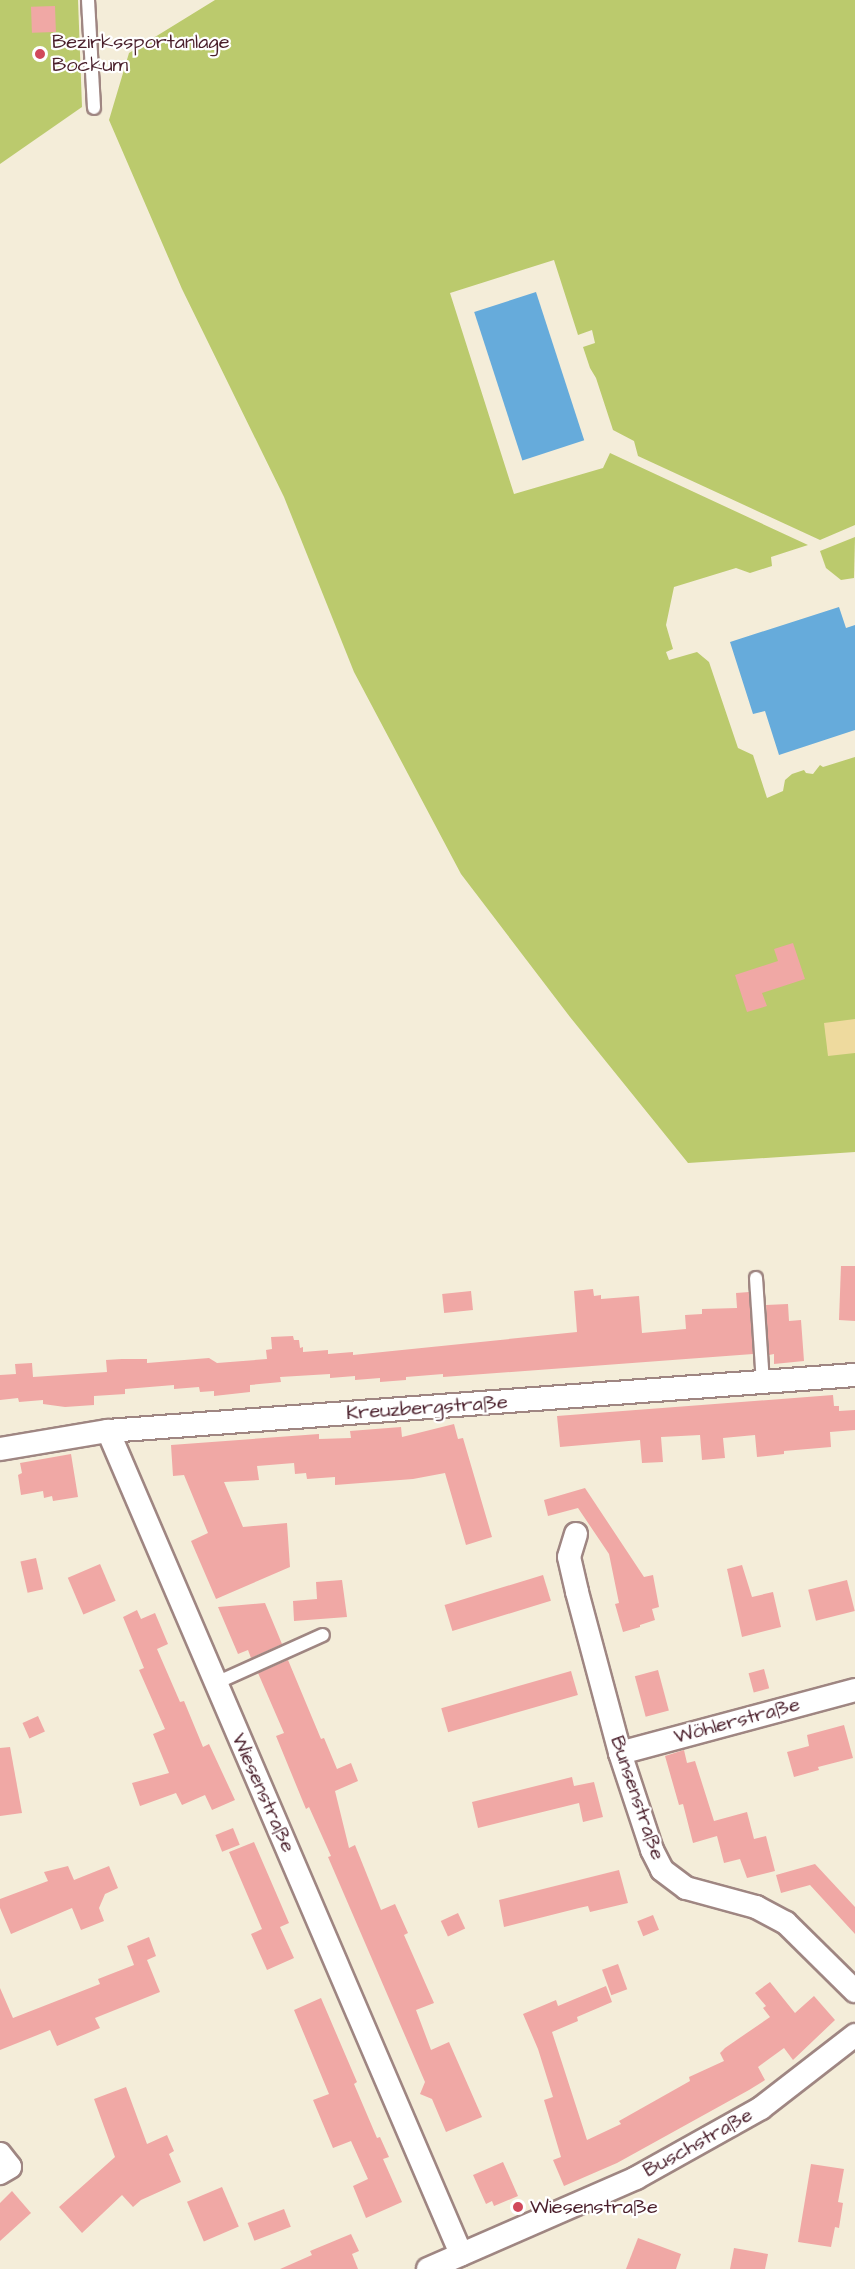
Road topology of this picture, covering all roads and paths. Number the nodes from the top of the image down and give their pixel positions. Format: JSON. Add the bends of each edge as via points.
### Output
{"nodes":[{"id":1,"x":88,"y":0,"type":"edge"},
{"id":2,"x":94,"y":108,"type":"dead end"},
{"id":3,"x":756,"y":1278,"type":"dead end"},
{"id":4,"x":855,"y":1375,"type":"edge"},
{"id":5,"x":763,"y":1383,"type":"junction"},
{"id":6,"x":108,"y":1431,"type":"junction"},
{"id":7,"x":0,"y":1449,"type":"edge"},
{"id":8,"x":576,"y":1534,"type":"dead end"},
{"id":9,"x":323,"y":1635,"type":"dead end"},
{"id":10,"x":216,"y":1683,"type":"junction"},
{"id":11,"x":855,"y":1690,"type":"edge"},
{"id":12,"x":620,"y":1753,"type":"junction"},
{"id":13,"x":855,"y":1991,"type":"edge"},
{"id":14,"x":855,"y":2035,"type":"edge"},
{"id":15,"x":0,"y":2154,"type":"edge"},
{"id":16,"x":0,"y":2173,"type":"edge"},
{"id":17,"x":461,"y":2254,"type":"junction"},
{"id":18,"x":428,"y":2269,"type":"edge"}],
"edges":[{"from":1,"to":2,"type":"lane"},
{"from":3,"to":5,"type":"lane"},
{"from":4,"to":5,"type":"street","name":"Kreuzbergstraße"},
{"from":5,"to":6,"type":"street","name":"Kreuzbergstraße"},
{"from":6,"to":7,"type":"street","name":"Kreuzbergstraße"},
{"from":6,"to":10,"type":"street","name":"Wiesenstraße"},
{"from":8,"to":12,"type":"street","name":"Bunsenstraße","via":[[569,1557]]},
{"from":9,"to":10,"type":"lane"},
{"from":10,"to":17,"type":"street","name":"Wiesenstraße"},
{"from":11,"to":12,"type":"street","name":"Wöhlerstraße"},
{"from":12,"to":13,"type":"street","name":"Bunsenstraße","via":[[662,1870],[686,1888],[756,1907],[786,1923]]},
{"from":14,"to":17,"type":"street","name":"Buschstraße","via":[[761,2108],[636,2178]]},
{"from":15,"to":16,"type":"street","via":[[10,2167]]},
{"from":17,"to":18,"type":"street","name":"Buschstraße"}]}
